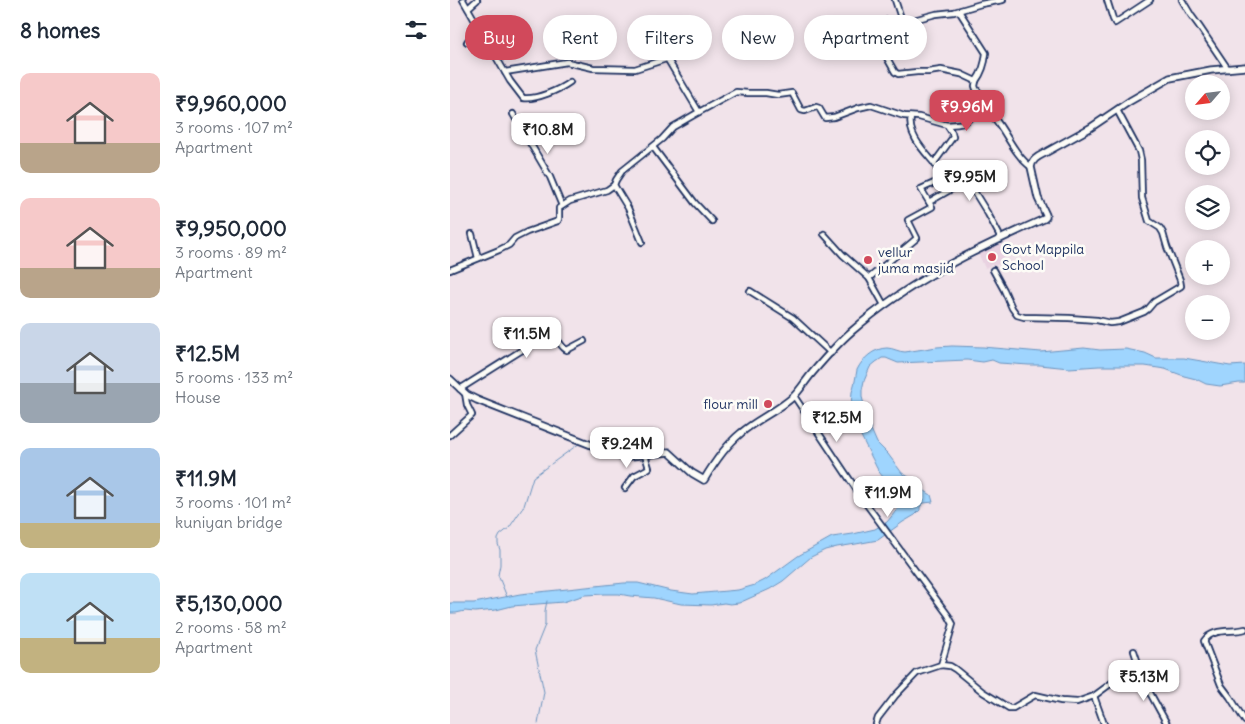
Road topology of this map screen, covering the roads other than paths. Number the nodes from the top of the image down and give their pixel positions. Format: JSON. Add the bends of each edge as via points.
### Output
{"nodes":[{"id":1,"x":463,"y":0,"type":"edge"},
{"id":2,"x":477,"y":0,"type":"edge"},
{"id":3,"x":895,"y":0,"type":"edge"},
{"id":4,"x":1003,"y":0,"type":"edge"},
{"id":5,"x":1107,"y":0,"type":"edge"},
{"id":6,"x":1150,"y":0,"type":"edge"},
{"id":7,"x":1182,"y":0,"type":"edge"},
{"id":8,"x":468,"y":8,"type":"junction"},
{"id":9,"x":958,"y":11,"type":"junction"},
{"id":10,"x":472,"y":15,"type":"edge"},
{"id":11,"x":900,"y":15,"type":"edge"},
{"id":12,"x":927,"y":16,"type":"edge"},
{"id":13,"x":497,"y":60,"type":"edge"},
{"id":14,"x":663,"y":60,"type":"edge"},
{"id":15,"x":668,"y":60,"type":"edge"},
{"id":16,"x":889,"y":60,"type":"edge"},
{"id":17,"x":1245,"y":67,"type":"edge"},
{"id":18,"x":1228,"y":69,"type":"junction"},
{"id":19,"x":504,"y":72,"type":"junction"},
{"id":20,"x":976,"y":81,"type":"junction"},
{"id":21,"x":570,"y":82,"type":"dead end"},
{"id":22,"x":981,"y":107,"type":"junction"},
{"id":23,"x":1117,"y":110,"type":"junction"},
{"id":24,"x":700,"y":112,"type":"junction"},
{"id":25,"x":513,"y":114,"type":"dead end"},
{"id":26,"x":911,"y":117,"type":"junction"},
{"id":27,"x":948,"y":125,"type":"junction"},
{"id":28,"x":653,"y":147,"type":"junction"},
{"id":29,"x":934,"y":163,"type":"junction"},
{"id":30,"x":1031,"y":167,"type":"junction"},
{"id":31,"x":614,"y":185,"type":"junction"},
{"id":32,"x":930,"y":205,"type":"junction"},
{"id":33,"x":562,"y":206,"type":"junction"},
{"id":34,"x":712,"y":221,"type":"dead end"},
{"id":35,"x":472,"y":234,"type":"dead end"},
{"id":36,"x":824,"y":234,"type":"dead end"},
{"id":37,"x":1001,"y":238,"type":"junction"},
{"id":38,"x":642,"y":242,"type":"dead end"},
{"id":39,"x":478,"y":258,"type":"junction"},
{"id":40,"x":450,"y":270,"type":"edge"},
{"id":41,"x":993,"y":270,"type":"dead end"},
{"id":42,"x":869,"y":278,"type":"junction"},
{"id":43,"x":750,"y":291,"type":"dead end"},
{"id":44,"x":884,"y":305,"type":"junction"},
{"id":45,"x":584,"y":341,"type":"dead end"},
{"id":46,"x":831,"y":353,"type":"junction"},
{"id":47,"x":450,"y":380,"type":"edge"},
{"id":48,"x":460,"y":389,"type":"junction"},
{"id":49,"x":465,"y":393,"type":"junction"},
{"id":50,"x":794,"y":396,"type":"junction"},
{"id":51,"x":450,"y":435,"type":"edge"},
{"id":52,"x":645,"y":455,"type":"junction"},
{"id":53,"x":625,"y":488,"type":"dead end"},
{"id":54,"x":1245,"y":630,"type":"edge"},
{"id":55,"x":1134,"y":651,"type":"dead end"},
{"id":56,"x":941,"y":665,"type":"junction"},
{"id":57,"x":1138,"y":670,"type":"junction"},
{"id":58,"x":1094,"y":696,"type":"junction"},
{"id":59,"x":1245,"y":721,"type":"edge"},
{"id":60,"x":876,"y":724,"type":"edge"},
{"id":61,"x":1104,"y":724,"type":"edge"},
{"id":62,"x":1166,"y":724,"type":"edge"}],
"edges":[{"from":1,"to":8,"type":"street"},
{"from":2,"to":8,"type":"street"},
{"from":3,"to":11,"type":"street"},
{"from":4,"to":9,"type":"street"},
{"from":5,"to":6,"type":"street","via":[[1115,23]]},
{"from":7,"to":18,"type":"street"},
{"from":8,"to":10,"type":"street"},
{"from":9,"to":12,"type":"street"},
{"from":9,"to":20,"type":"street","via":[[986,53]]},
{"from":13,"to":19,"type":"street"},
{"from":14,"to":19,"type":"street","via":[[634,69],[592,68],[567,62]]},
{"from":15,"to":24,"type":"street"},
{"from":16,"to":20,"type":"street","via":[[898,74],[941,70]]},
{"from":17,"to":18,"type":"main road"},
{"from":18,"to":23,"type":"main road","via":[[1170,78]]},
{"from":19,"to":21,"type":"street","via":[[523,98],[529,99]]},
{"from":20,"to":22,"type":"street","via":[[976,89],[984,98]]},
{"from":22,"to":27,"type":"street","via":[[967,122]]},
{"from":22,"to":30,"type":"street","via":[[991,113],[1014,149]]},
{"from":23,"to":30,"type":"main road","via":[[1043,154]]},
{"from":23,"to":41,"type":"street","via":[[1139,151],[1142,198],[1149,221],[1163,233],[1181,286],[1144,312],[1119,322],[1024,317],[1017,315],[1012,308]]},
{"from":24,"to":26,"type":"street","via":[[736,92],[792,93],[801,110],[816,107],[825,118],[871,105]]},
{"from":24,"to":28,"type":"street","via":[[673,127]]},
{"from":25,"to":33,"type":"street","via":[[550,177]]},
{"from":26,"to":27,"type":"street"},
{"from":26,"to":29,"type":"street","via":[[914,135]]},
{"from":27,"to":29,"type":"street","via":[[953,137]]},
{"from":28,"to":31,"type":"street","via":[[622,171]]},
{"from":28,"to":34,"type":"street"},
{"from":29,"to":32,"type":"street","via":[[943,179],[921,189]]},
{"from":30,"to":37,"type":"main road","via":[[1046,217]]},
{"from":31,"to":33,"type":"street"},
{"from":31,"to":38,"type":"street"},
{"from":32,"to":37,"type":"street","via":[[967,180]]},
{"from":32,"to":42,"type":"street","via":[[908,220],[917,238]]},
{"from":33,"to":39,"type":"street","via":[[558,221],[527,232],[509,245]]},
{"from":35,"to":39,"type":"street"},
{"from":36,"to":42,"type":"street"},
{"from":37,"to":44,"type":"main road","via":[[931,274]]},
{"from":39,"to":40,"type":"street"},
{"from":42,"to":44,"type":"street"},
{"from":43,"to":46,"type":"street","via":[[793,318]]},
{"from":44,"to":46,"type":"main road"},
{"from":45,"to":48,"type":"street","via":[[568,350],[553,335],[530,345]]},
{"from":46,"to":50,"type":"main road"},
{"from":47,"to":48,"type":"main road"},
{"from":48,"to":49,"type":"main road"},
{"from":49,"to":51,"type":"street","via":[[472,415]]},
{"from":49,"to":52,"type":"main road","via":[[622,457]]},
{"from":50,"to":52,"type":"main road","via":[[740,433],[713,464],[704,480],[669,452]]},
{"from":50,"to":56,"type":"street","via":[[864,501],[953,624]]},
{"from":52,"to":53,"type":"street","via":[[649,468],[634,476]]},
{"from":54,"to":59,"type":"street","via":[[1226,630],[1204,641],[1221,685]]},
{"from":55,"to":57,"type":"street"},
{"from":56,"to":58,"type":"street","via":[[955,669],[1009,708],[1035,696],[1077,702]]},
{"from":56,"to":60,"type":"street","via":[[917,674],[895,696]]},
{"from":57,"to":58,"type":"street","via":[[1117,679]]},
{"from":57,"to":62,"type":"street"},
{"from":58,"to":61,"type":"street"}]}
